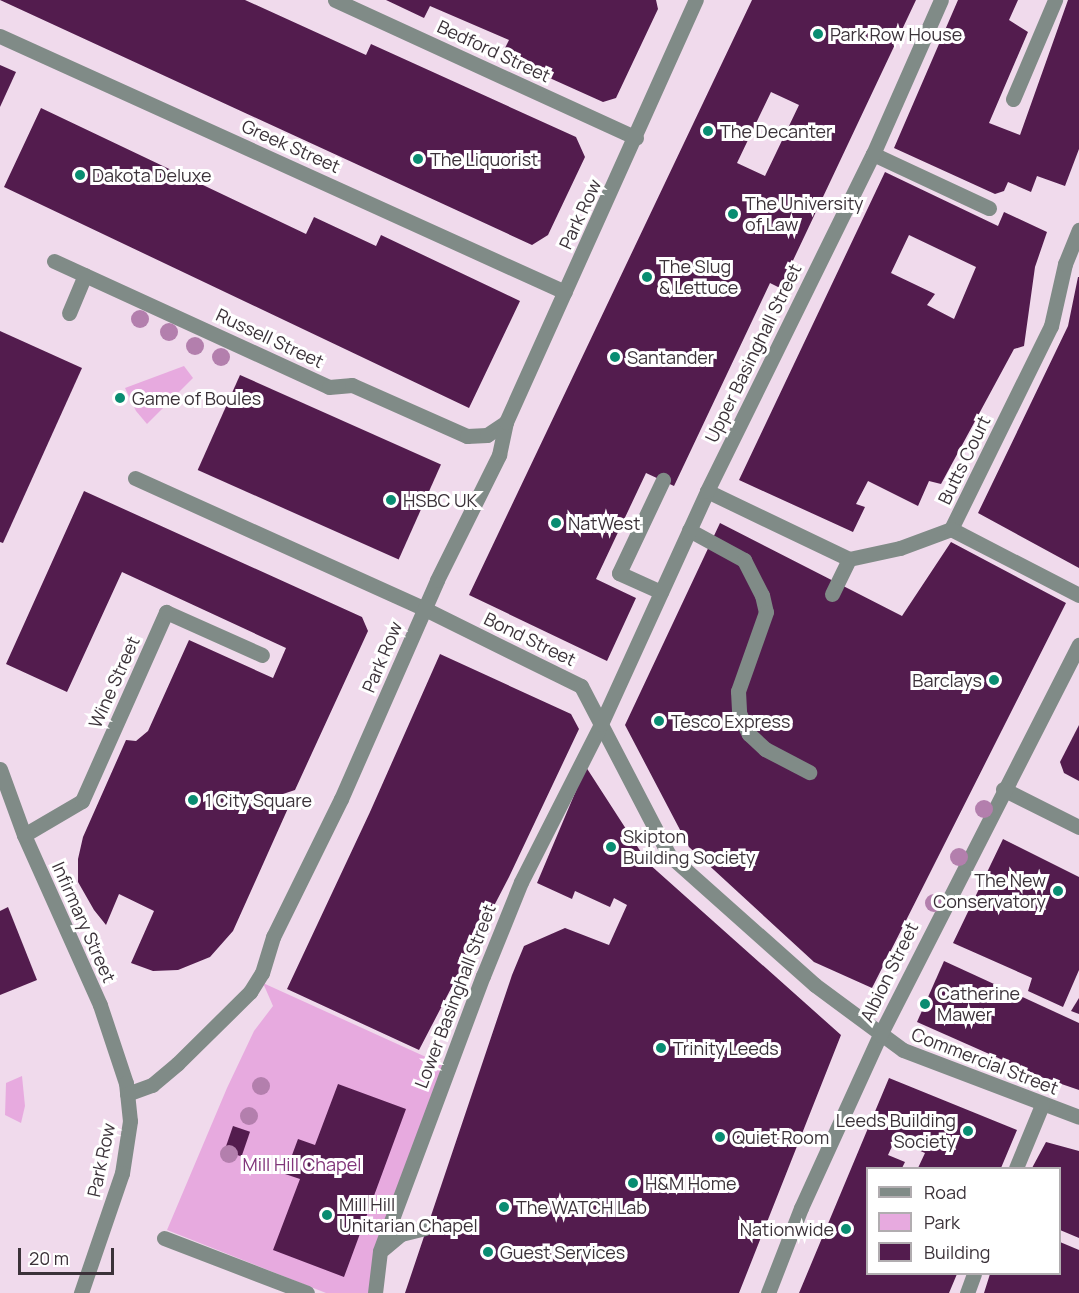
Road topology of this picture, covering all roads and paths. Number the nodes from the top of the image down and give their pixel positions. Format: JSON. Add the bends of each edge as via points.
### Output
{"nodes":[{"id":1,"x":335,"y":0,"type":"edge"},
{"id":2,"x":696,"y":0,"type":"edge"},
{"id":3,"x":941,"y":0,"type":"edge"},
{"id":4,"x":1054,"y":0,"type":"edge"},
{"id":5,"x":0,"y":36,"type":"edge"},
{"id":6,"x":1013,"y":99,"type":"dead end"},
{"id":7,"x":636,"y":138,"type":"junction"},
{"id":8,"x":873,"y":154,"type":"junction"},
{"id":9,"x":989,"y":208,"type":"dead end"},
{"id":10,"x":1079,"y":230,"type":"edge"},
{"id":11,"x":54,"y":261,"type":"dead end"},
{"id":12,"x":85,"y":275,"type":"junction"},
{"id":13,"x":565,"y":292,"type":"junction"},
{"id":14,"x":69,"y":313,"type":"dead end"},
{"id":15,"x":506,"y":422,"type":"junction"},
{"id":16,"x":135,"y":478,"type":"dead end"},
{"id":17,"x":663,"y":480,"type":"dead end"},
{"id":18,"x":707,"y":491,"type":"junction"},
{"id":19,"x":951,"y":529,"type":"junction"},
{"id":20,"x":689,"y":530,"type":"junction"},
{"id":21,"x":849,"y":559,"type":"junction"},
{"id":22,"x":661,"y":592,"type":"junction"},
{"id":23,"x":831,"y":594,"type":"dead end"},
{"id":24,"x":1079,"y":595,"type":"edge"},
{"id":25,"x":425,"y":609,"type":"junction"},
{"id":26,"x":1077,"y":648,"type":"edge"},
{"id":27,"x":262,"y":655,"type":"dead end"},
{"id":28,"x":601,"y":724,"type":"junction"},
{"id":29,"x":0,"y":769,"type":"edge"},
{"id":30,"x":808,"y":772,"type":"dead end"},
{"id":31,"x":1003,"y":789,"type":"junction"},
{"id":32,"x":1079,"y":827,"type":"edge"},
{"id":33,"x":24,"y":835,"type":"junction"},
{"id":34,"x":879,"y":1035,"type":"junction"},
{"id":35,"x":127,"y":1094,"type":"junction"},
{"id":36,"x":1042,"y":1105,"type":"junction"},
{"id":37,"x":1079,"y":1117,"type":"edge"},
{"id":38,"x":1016,"y":1167,"type":"edge"},
{"id":39,"x":425,"y":1228,"type":"dead end"},
{"id":40,"x":164,"y":1238,"type":"dead end"},
{"id":41,"x":380,"y":1251,"type":"junction"},
{"id":42,"x":974,"y":1275,"type":"edge"},
{"id":43,"x":81,"y":1293,"type":"edge"},
{"id":44,"x":308,"y":1293,"type":"edge"},
{"id":45,"x":375,"y":1293,"type":"edge"},
{"id":46,"x":768,"y":1293,"type":"edge"},
{"id":47,"x":967,"y":1293,"type":"edge"}],
"edges":[{"from":1,"to":7,"type":"street","name":"Bedford Street"},
{"from":2,"to":7,"type":"street","name":"Park Row"},
{"from":3,"to":8,"type":"street","name":"Upper Basinghall Street"},
{"from":4,"to":6,"type":"street"},
{"from":5,"to":13,"type":"street","name":"Greek Street"},
{"from":7,"to":13,"type":"street","name":"Park Row"},
{"from":8,"to":9,"type":"street"},
{"from":8,"to":18,"type":"street","name":"Upper Basinghall Street"},
{"from":10,"to":19,"type":"street","name":"Butts Court","via":[[1065,264],[1051,326]]},
{"from":11,"to":12,"type":"street","name":"Russell Street"},
{"from":12,"to":14,"type":"street"},
{"from":12,"to":15,"type":"street","name":"Russell Street","via":[[329,387],[352,384],[467,436],[487,435]]},
{"from":13,"to":15,"type":"street","name":"Park Row"},
{"from":15,"to":25,"type":"street","name":"Park Row","via":[[499,455]]},
{"from":16,"to":25,"type":"street","name":"Bond Street"},
{"from":17,"to":22,"type":"street","via":[[619,573]]},
{"from":18,"to":20,"type":"street","name":"Upper Basinghall Street"},
{"from":18,"to":21,"type":"street"},
{"from":19,"to":21,"type":"street","name":"Butts Court","via":[[900,548]]},
{"from":19,"to":24,"type":"street"},
{"from":20,"to":22,"type":"street","name":"Upper Basinghall Street"},
{"from":20,"to":30,"type":"street","via":[[744,560],[762,595],[766,612],[738,690],[739,713],[749,734],[765,749]]},
{"from":21,"to":23,"type":"street"},
{"from":22,"to":28,"type":"street","name":"Upper Basinghall Street"},
{"from":25,"to":28,"type":"street","name":"Bond Street","via":[[581,686]]},
{"from":25,"to":35,"type":"street","name":"Park Row","via":[[273,937],[262,973],[250,992],[177,1064],[152,1085]]},
{"from":26,"to":31,"type":"street","name":"Albion Street"},
{"from":27,"to":33,"type":"street","name":"Wine Street","via":[[166,612],[82,801]]},
{"from":28,"to":34,"type":"street","name":"Bond Street","via":[[669,855]]},
{"from":28,"to":41,"type":"street","name":"Lower Basinghall Street","via":[[517,892]]},
{"from":29,"to":33,"type":"street","name":"Infirmary Street"},
{"from":31,"to":32,"type":"street"},
{"from":31,"to":34,"type":"street","name":"Albion Street"},
{"from":33,"to":35,"type":"street","name":"Infirmary Street","via":[[100,1005],[118,1053]]},
{"from":34,"to":36,"type":"street","name":"Commercial Street","via":[[903,1050]]},
{"from":34,"to":46,"type":"street","name":"Albion Street","via":[[801,1208]]},
{"from":35,"to":43,"type":"street","name":"Park Row","via":[[130,1121],[122,1173]]},
{"from":36,"to":37,"type":"street","name":"Commercial Street"},
{"from":36,"to":38,"type":"street"},
{"from":39,"to":41,"type":"street","via":[[401,1234]]},
{"from":40,"to":44,"type":"street"},
{"from":41,"to":45,"type":"street","name":"Lower Basinghall Street"},
{"from":42,"to":47,"type":"street"}]}
